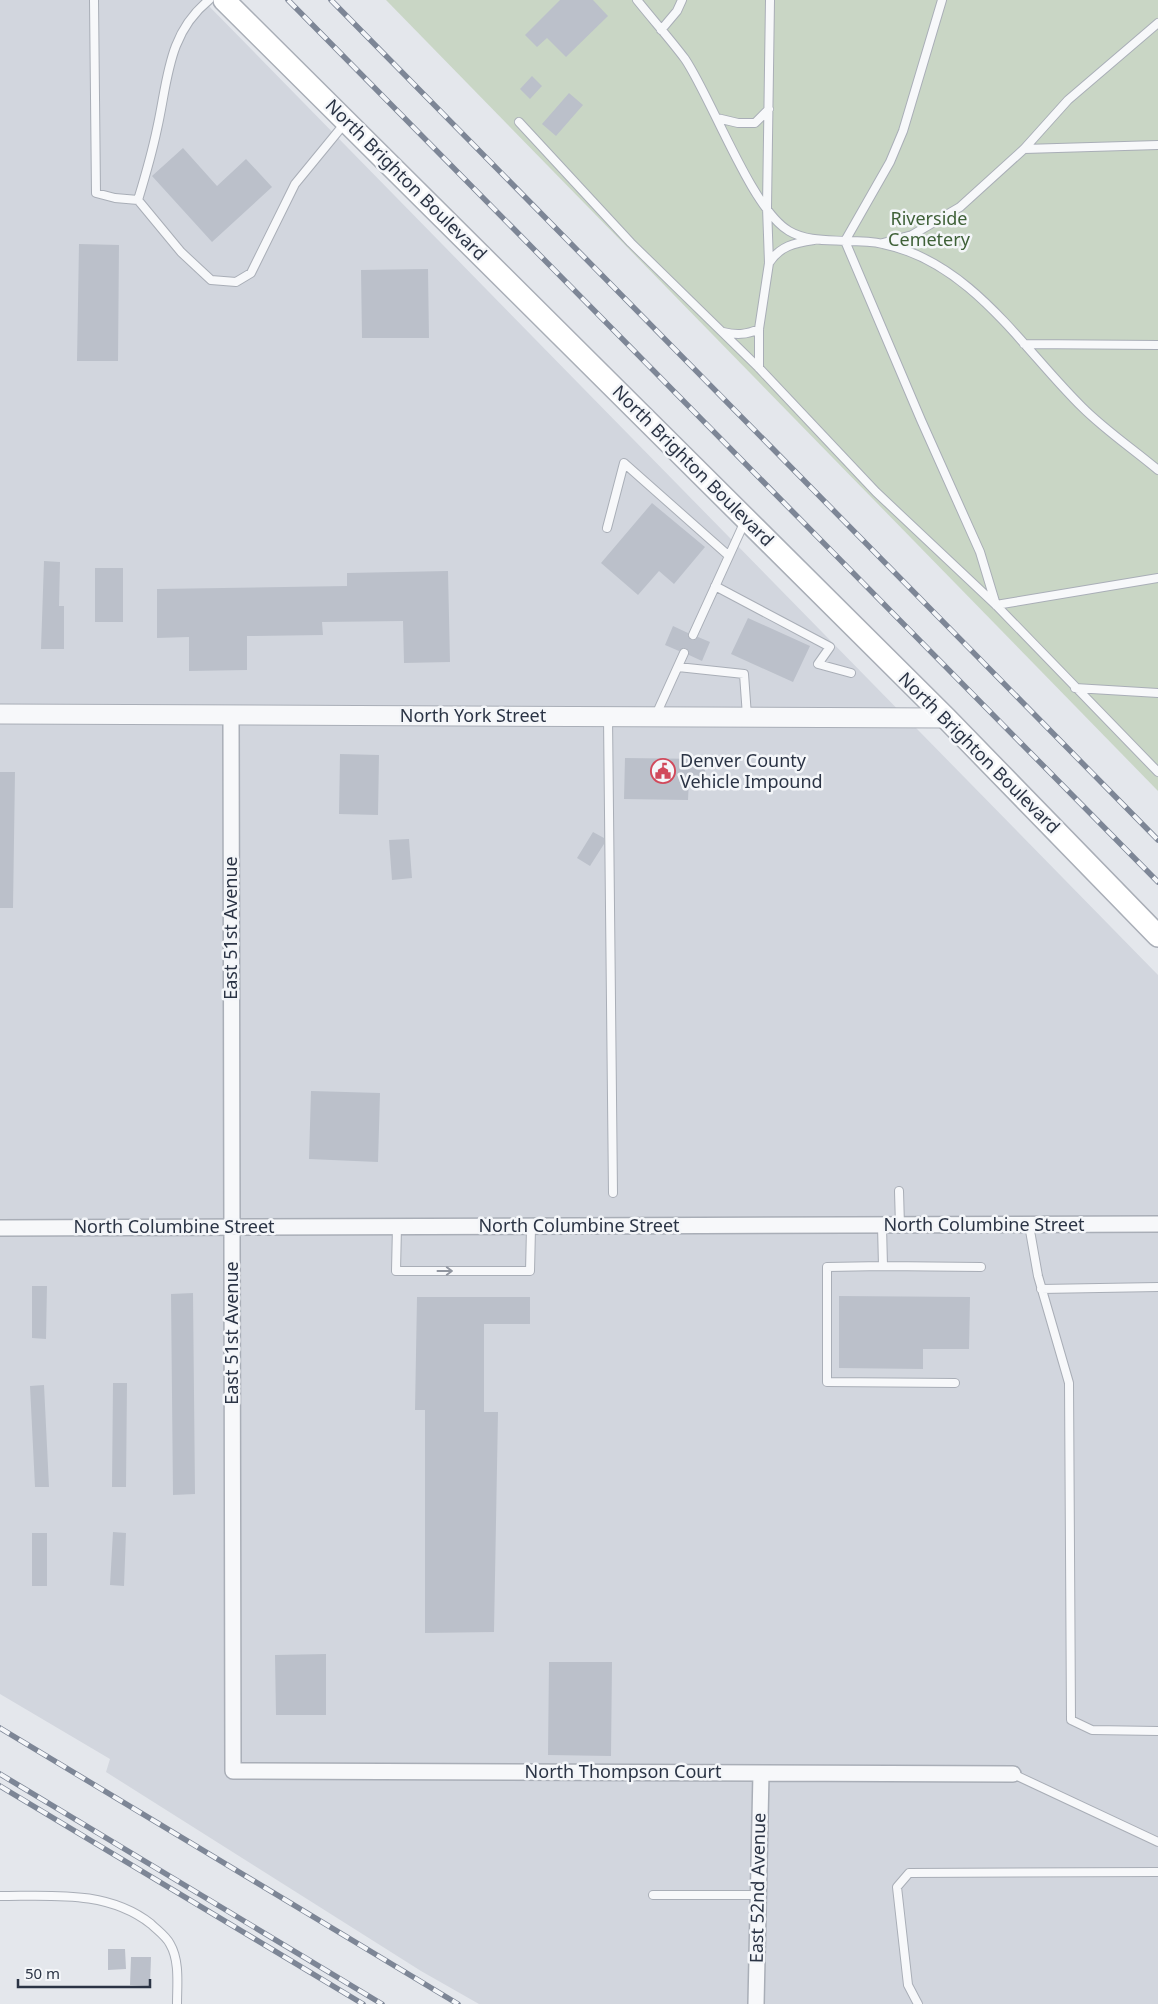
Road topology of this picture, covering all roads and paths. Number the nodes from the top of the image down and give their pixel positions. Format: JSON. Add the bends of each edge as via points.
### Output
{"nodes":[{"id":1,"x":94,"y":0,"type":"edge"},
{"id":2,"x":209,"y":0,"type":"edge"},
{"id":3,"x":224,"y":0,"type":"edge"},
{"id":4,"x":637,"y":0,"type":"edge"},
{"id":5,"x":682,"y":0,"type":"edge"},
{"id":6,"x":770,"y":0,"type":"edge"},
{"id":7,"x":942,"y":0,"type":"edge"},
{"id":8,"x":1158,"y":23,"type":"edge"},
{"id":9,"x":661,"y":30,"type":"junction"},
{"id":10,"x":769,"y":109,"type":"junction"},
{"id":11,"x":717,"y":118,"type":"junction"},
{"id":12,"x":346,"y":121,"type":"junction"},
{"id":13,"x":519,"y":122,"type":"dead end"},
{"id":14,"x":1158,"y":145,"type":"edge"},
{"id":15,"x":1024,"y":149,"type":"junction"},
{"id":16,"x":138,"y":200,"type":"junction"},
{"id":17,"x":767,"y":207,"type":"junction"},
{"id":18,"x":815,"y":240,"type":"junction"},
{"id":19,"x":845,"y":240,"type":"junction"},
{"id":20,"x":883,"y":244,"type":"junction"},
{"id":21,"x":769,"y":263,"type":"junction"},
{"id":22,"x":759,"y":329,"type":"junction"},
{"id":23,"x":723,"y":332,"type":"junction"},
{"id":24,"x":1024,"y":344,"type":"junction"},
{"id":25,"x":1158,"y":345,"type":"edge"},
{"id":26,"x":759,"y":368,"type":"junction"},
{"id":27,"x":1158,"y":470,"type":"edge"},
{"id":28,"x":746,"y":519,"type":"junction"},
{"id":29,"x":607,"y":528,"type":"dead end"},
{"id":30,"x":729,"y":556,"type":"junction"},
{"id":31,"x":1158,"y":578,"type":"edge"},
{"id":32,"x":715,"y":586,"type":"junction"},
{"id":33,"x":996,"y":605,"type":"junction"},
{"id":34,"x":692,"y":635,"type":"dead end"},
{"id":35,"x":684,"y":653,"type":"dead end"},
{"id":36,"x":678,"y":667,"type":"junction"},
{"id":37,"x":851,"y":672,"type":"dead end"},
{"id":38,"x":1075,"y":688,"type":"junction"},
{"id":39,"x":1158,"y":693,"type":"edge"},
{"id":40,"x":0,"y":714,"type":"edge"},
{"id":41,"x":231,"y":714,"type":"junction"},
{"id":42,"x":608,"y":717,"type":"junction"},
{"id":43,"x":654,"y":717,"type":"junction"},
{"id":44,"x":747,"y":718,"type":"junction"},
{"id":45,"x":946,"y":718,"type":"junction"},
{"id":46,"x":1158,"y":772,"type":"edge"},
{"id":47,"x":1158,"y":936,"type":"edge"},
{"id":48,"x":899,"y":1191,"type":"dead end"},
{"id":49,"x":613,"y":1193,"type":"dead end"},
{"id":50,"x":1158,"y":1224,"type":"edge"},
{"id":51,"x":1029,"y":1225,"type":"junction"},
{"id":52,"x":397,"y":1226,"type":"junction"},
{"id":53,"x":882,"y":1226,"type":"junction"},
{"id":54,"x":900,"y":1226,"type":"junction"},
{"id":55,"x":232,"y":1227,"type":"junction"},
{"id":56,"x":0,"y":1228,"type":"edge"},
{"id":57,"x":531,"y":1228,"type":"junction"},
{"id":58,"x":883,"y":1266,"type":"junction"},
{"id":59,"x":981,"y":1267,"type":"dead end"},
{"id":60,"x":1158,"y":1288,"type":"edge"},
{"id":61,"x":1041,"y":1289,"type":"junction"},
{"id":62,"x":955,"y":1383,"type":"dead end"},
{"id":63,"x":1158,"y":1731,"type":"edge"},
{"id":64,"x":232,"y":1771,"type":"joint"},
{"id":65,"x":760,"y":1773,"type":"junction"},
{"id":66,"x":1013,"y":1774,"type":"joint"},
{"id":67,"x":1158,"y":1842,"type":"edge"},
{"id":68,"x":1158,"y":1872,"type":"edge"},
{"id":69,"x":653,"y":1895,"type":"dead end"},
{"id":70,"x":758,"y":1895,"type":"junction"},
{"id":71,"x":0,"y":1896,"type":"edge"},
{"id":72,"x":177,"y":2004,"type":"edge"},
{"id":73,"x":756,"y":2004,"type":"edge"},
{"id":74,"x":918,"y":2004,"type":"edge"}],
"edges":[{"from":1,"to":16,"type":"lane","via":[[96,194]]},
{"from":2,"to":16,"type":"lane","via":[[185,25],[171,57],[158,129]]},
{"from":3,"to":12,"type":"main road","name":"North Brighton Boulevard"},
{"from":4,"to":9,"type":"lane"},
{"from":5,"to":9,"type":"lane"},
{"from":6,"to":10,"type":"lane"},
{"from":7,"to":19,"type":"lane","via":[[903,131],[883,176]]},
{"from":8,"to":15,"type":"lane","via":[[1068,100]]},
{"from":9,"to":11,"type":"lane","via":[[685,60]]},
{"from":10,"to":11,"type":"lane","via":[[755,123]]},
{"from":10,"to":17,"type":"lane"},
{"from":11,"to":17,"type":"lane"},
{"from":12,"to":16,"type":"lane","via":[[295,184],[251,273],[236,282],[210,280],[181,252]]},
{"from":12,"to":28,"type":"main road","name":"North Brighton Boulevard"},
{"from":13,"to":23,"type":"lane","via":[[631,243]]},
{"from":14,"to":15,"type":"lane"},
{"from":15,"to":20,"type":"lane","via":[[960,207],[912,235]]},
{"from":17,"to":18,"type":"lane","via":[[789,231]]},
{"from":17,"to":21,"type":"lane"},
{"from":18,"to":19,"type":"lane"},
{"from":18,"to":21,"type":"lane","via":[[791,243],[775,254]]},
{"from":19,"to":20,"type":"lane"},
{"from":19,"to":33,"type":"lane","via":[[980,552]]},
{"from":20,"to":24,"type":"lane","via":[[913,253],[958,278]]},
{"from":21,"to":22,"type":"lane"},
{"from":22,"to":23,"type":"lane","via":[[736,335]]},
{"from":22,"to":26,"type":"lane"},
{"from":23,"to":26,"type":"lane"},
{"from":24,"to":25,"type":"lane"},
{"from":24,"to":27,"type":"lane","via":[[1083,408]]},
{"from":26,"to":33,"type":"lane","via":[[876,492]]},
{"from":28,"to":30,"type":"lane"},
{"from":28,"to":45,"type":"main road","name":"North Brighton Boulevard"},
{"from":29,"to":30,"type":"lane","via":[[624,463]]},
{"from":30,"to":32,"type":"lane"},
{"from":31,"to":33,"type":"lane"},
{"from":32,"to":34,"type":"lane"},
{"from":32,"to":37,"type":"lane","via":[[830,647],[818,664]]},
{"from":33,"to":38,"type":"lane"},
{"from":35,"to":36,"type":"lane"},
{"from":36,"to":43,"type":"lane"},
{"from":36,"to":44,"type":"lane","via":[[744,674]]},
{"from":38,"to":39,"type":"lane"},
{"from":38,"to":46,"type":"lane"},
{"from":40,"to":41,"type":"street","name":"North York Street"},
{"from":41,"to":42,"type":"street","name":"North York Street"},
{"from":41,"to":55,"type":"street","name":"East 51st Avenue"},
{"from":42,"to":43,"type":"street","name":"North York Street"},
{"from":42,"to":49,"type":"lane"},
{"from":43,"to":44,"type":"street","name":"North York Street"},
{"from":44,"to":45,"type":"street","name":"North York Street"},
{"from":45,"to":47,"type":"main road","name":"North Brighton Boulevard"},
{"from":48,"to":54,"type":"lane"},
{"from":50,"to":51,"type":"street","name":"North Columbine Street"},
{"from":51,"to":54,"type":"street","name":"North Columbine Street"},
{"from":51,"to":61,"type":"lane"},
{"from":52,"to":55,"type":"street","name":"North Columbine Street"},
{"from":52,"to":57,"type":"street","name":"North Columbine Street"},
{"from":52,"to":57,"type":"lane","one_way":true,"via":[[396,1271],[530,1271]]},
{"from":53,"to":54,"type":"street","name":"North Columbine Street"},
{"from":53,"to":57,"type":"street","name":"North Columbine Street"},
{"from":53,"to":58,"type":"lane"},
{"from":55,"to":56,"type":"street","name":"North Columbine Street"},
{"from":55,"to":64,"type":"street","name":"East 51st Avenue"},
{"from":58,"to":59,"type":"lane"},
{"from":58,"to":62,"type":"lane","via":[[826,1267],[827,1382]]},
{"from":60,"to":61,"type":"lane"},
{"from":61,"to":63,"type":"lane","via":[[1069,1384],[1071,1720],[1092,1730]]},
{"from":64,"to":65,"type":"street","name":"North Thompson Court"},
{"from":65,"to":66,"type":"street","name":"North Thompson Court"},
{"from":65,"to":70,"type":"street","name":"East 52nd Avenue"},
{"from":66,"to":67,"type":"lane"},
{"from":68,"to":74,"type":"lane","via":[[909,1873],[897,1887],[908,1985]]},
{"from":69,"to":70,"type":"lane"},
{"from":70,"to":73,"type":"street","name":"East 52nd Avenue"},
{"from":71,"to":72,"type":"lane","via":[[91,1899],[139,1914],[170,1944],[175,1960]]}]}
